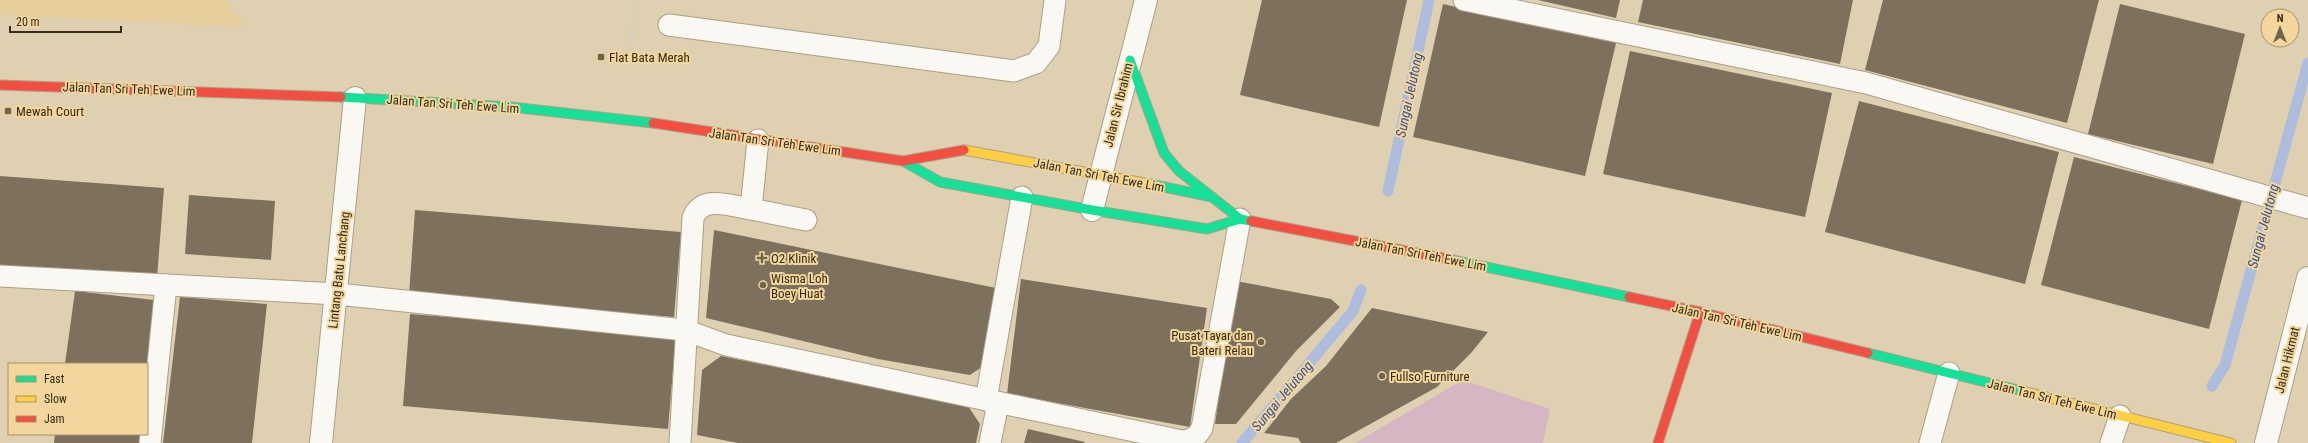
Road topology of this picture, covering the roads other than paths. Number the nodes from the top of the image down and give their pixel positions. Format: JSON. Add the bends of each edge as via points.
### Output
{"nodes":[{"id":1,"x":1055,"y":0,"type":"edge"},
{"id":2,"x":1146,"y":0,"type":"edge"},
{"id":3,"x":1464,"y":0,"type":"edge"},
{"id":4,"x":670,"y":25,"type":"dead end"},
{"id":5,"x":1130,"y":60,"type":"junction"},
{"id":6,"x":0,"y":85,"type":"edge"},
{"id":7,"x":355,"y":98,"type":"junction"},
{"id":8,"x":758,"y":140,"type":"junction"},
{"id":9,"x":903,"y":161,"type":"junction"},
{"id":10,"x":1100,"y":174,"type":"junction"},
{"id":11,"x":1022,"y":197,"type":"junction"},
{"id":12,"x":1212,"y":197,"type":"junction"},
{"id":13,"x":2306,"y":207,"type":"edge"},
{"id":14,"x":750,"y":209,"type":"junction"},
{"id":15,"x":1092,"y":210,"type":"junction"},
{"id":16,"x":1240,"y":219,"type":"junction"},
{"id":17,"x":806,"y":220,"type":"dead end"},
{"id":18,"x":0,"y":276,"type":"edge"},
{"id":19,"x":2308,"y":278,"type":"edge"},
{"id":20,"x":166,"y":285,"type":"junction"},
{"id":21,"x":337,"y":294,"type":"junction"},
{"id":22,"x":1700,"y":312,"type":"junction"},
{"id":23,"x":685,"y":330,"type":"junction"},
{"id":24,"x":1949,"y":373,"type":"junction"},
{"id":25,"x":992,"y":402,"type":"junction"},
{"id":26,"x":2120,"y":416,"type":"junction"},
{"id":27,"x":150,"y":443,"type":"edge"},
{"id":28,"x":321,"y":443,"type":"edge"},
{"id":29,"x":680,"y":443,"type":"edge"},
{"id":30,"x":990,"y":443,"type":"edge"},
{"id":31,"x":1658,"y":443,"type":"edge"},
{"id":32,"x":1930,"y":443,"type":"edge"},
{"id":33,"x":2110,"y":443,"type":"edge"},
{"id":34,"x":2231,"y":443,"type":"edge"},
{"id":35,"x":2266,"y":443,"type":"edge"}],
"edges":[{"from":1,"to":4,"type":"lane","via":[[1049,46],[1036,63],[1014,71]]},
{"from":2,"to":5,"type":"street","name":"Jalan Sir Ibrahim"},
{"from":3,"to":13,"type":"lane","via":[[1866,83]]},
{"from":5,"to":10,"type":"street","name":"Jalan Sir Ibrahim"},
{"from":5,"to":12,"type":"main road","via":[[1164,153],[1179,171]]},
{"from":6,"to":7,"type":"main road","name":"Jalan Tan Sri Teh Ewe Lim"},
{"from":7,"to":8,"type":"main road","name":"Jalan Tan Sri Teh Ewe Lim","via":[[511,107],[644,122]]},
{"from":7,"to":21,"type":"street","name":"Lintang Batu Lanchang"},
{"from":8,"to":9,"type":"main road","name":"Jalan Tan Sri Teh Ewe Lim"},
{"from":8,"to":14,"type":"lane"},
{"from":9,"to":10,"type":"main road","name":"Jalan Tan Sri Teh Ewe Lim","via":[[964,150]]},
{"from":9,"to":11,"type":"main road","name":"Jalan Tan Sri Teh Ewe Lim","via":[[940,182]]},
{"from":10,"to":12,"type":"main road","name":"Jalan Tan Sri Teh Ewe Lim"},
{"from":10,"to":15,"type":"street","name":"Jalan Sir Ibrahim"},
{"from":11,"to":15,"type":"main road","name":"Jalan Tan Sri Teh Ewe Lim"},
{"from":11,"to":25,"type":"lane"},
{"from":12,"to":16,"type":"main road","name":"Jalan Tan Sri Teh Ewe Lim"},
{"from":14,"to":17,"type":"lane"},
{"from":14,"to":23,"type":"lane","via":[[712,203],[704,204],[696,210],[693,218]]},
{"from":15,"to":16,"type":"main road","name":"Jalan Tan Sri Teh Ewe Lim","via":[[1207,229]]},
{"from":16,"to":22,"type":"main road","name":"Jalan Tan Sri Teh Ewe Lim"},
{"from":16,"to":25,"type":"lane","via":[[1203,420],[1198,435],[1191,440],[1182,441]]},
{"from":18,"to":20,"type":"lane"},
{"from":19,"to":35,"type":"street","name":"Jalan Hikmat"},
{"from":20,"to":21,"type":"lane"},
{"from":20,"to":27,"type":"lane"},
{"from":21,"to":23,"type":"lane"},
{"from":21,"to":28,"type":"street","name":"Lintang Batu Lanchang"},
{"from":22,"to":24,"type":"main road","name":"Jalan Tan Sri Teh Ewe Lim"},
{"from":22,"to":31,"type":"main road"},
{"from":23,"to":25,"type":"lane","via":[[726,345]]},
{"from":23,"to":29,"type":"lane"},
{"from":24,"to":26,"type":"main road","name":"Jalan Tan Sri Teh Ewe Lim"},
{"from":24,"to":32,"type":"lane"},
{"from":25,"to":30,"type":"lane"},
{"from":26,"to":33,"type":"lane"},
{"from":26,"to":34,"type":"main road","name":"Jalan Tan Sri Teh Ewe Lim"}]}
